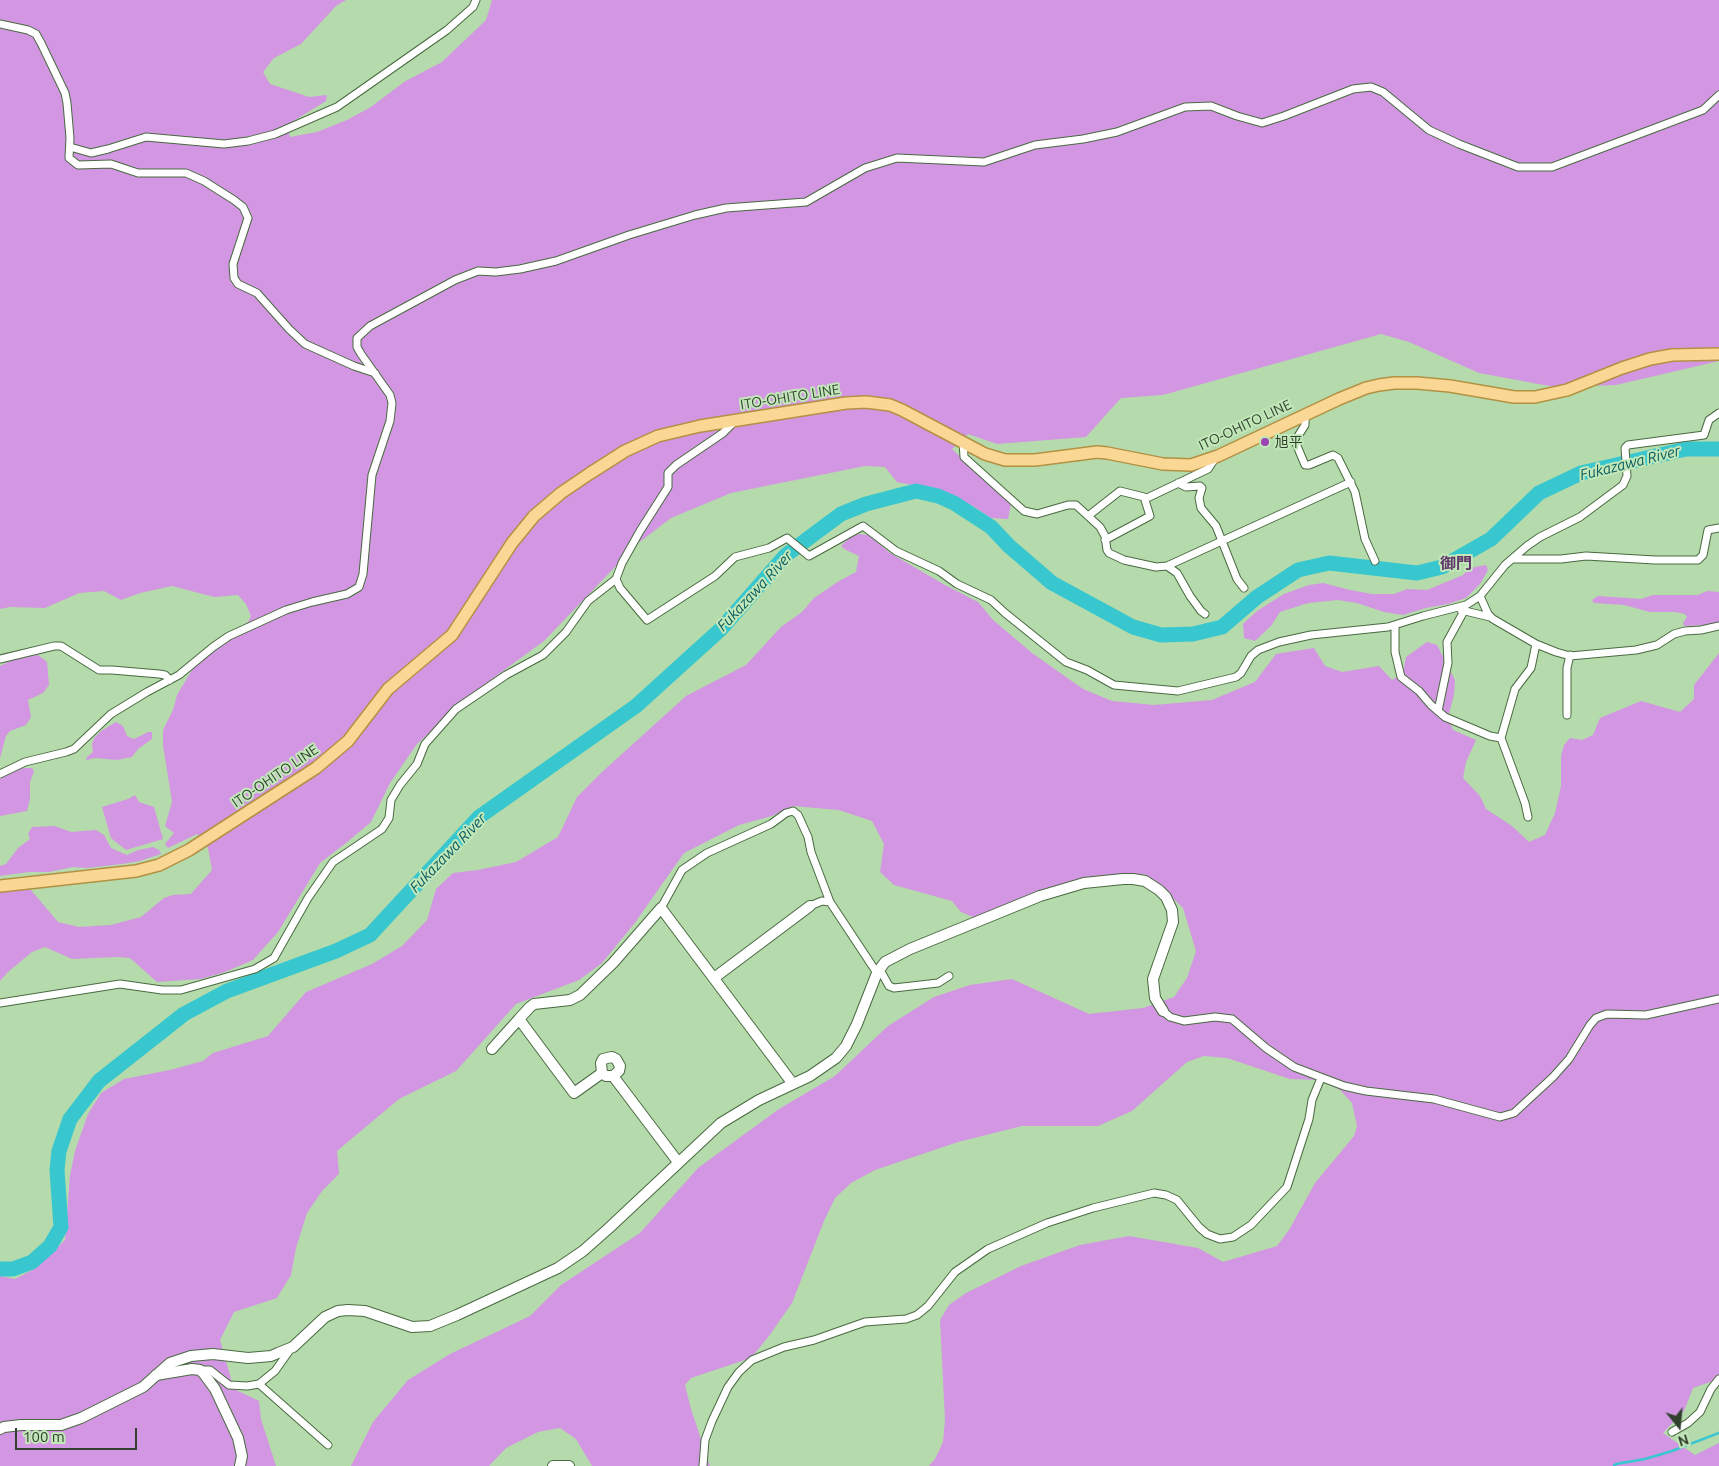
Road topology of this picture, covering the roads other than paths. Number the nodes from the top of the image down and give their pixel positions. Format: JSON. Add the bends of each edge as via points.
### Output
{"nodes":[{"id":1,"x":476,"y":0,"type":"edge"},
{"id":2,"x":0,"y":24,"type":"edge"},
{"id":3,"x":1719,"y":95,"type":"edge"},
{"id":4,"x":70,"y":147,"type":"junction"},
{"id":5,"x":1719,"y":354,"type":"edge"},
{"id":6,"x":375,"y":373,"type":"junction"},
{"id":7,"x":1719,"y":413,"type":"edge"},
{"id":8,"x":1305,"y":414,"type":"junction"},
{"id":9,"x":735,"y":421,"type":"junction"},
{"id":10,"x":963,"y":442,"type":"junction"},
{"id":11,"x":1216,"y":457,"type":"junction"},
{"id":12,"x":1351,"y":482,"type":"junction"},
{"id":13,"x":1178,"y":483,"type":"junction"},
{"id":14,"x":1145,"y":499,"type":"junction"},
{"id":15,"x":1088,"y":516,"type":"junction"},
{"id":16,"x":1719,"y":528,"type":"edge"},
{"id":17,"x":1105,"y":540,"type":"junction"},
{"id":18,"x":1222,"y":540,"type":"junction"},
{"id":19,"x":1513,"y":558,"type":"junction"},
{"id":20,"x":1375,"y":560,"type":"dead end"},
{"id":21,"x":1167,"y":566,"type":"junction"},
{"id":22,"x":616,"y":579,"type":"junction"},
{"id":23,"x":1244,"y":588,"type":"dead end"},
{"id":24,"x":1480,"y":596,"type":"junction"},
{"id":25,"x":1462,"y":609,"type":"junction"},
{"id":26,"x":1205,"y":614,"type":"dead end"},
{"id":27,"x":1490,"y":617,"type":"junction"},
{"id":28,"x":1395,"y":626,"type":"junction"},
{"id":29,"x":1719,"y":626,"type":"edge"},
{"id":30,"x":1536,"y":644,"type":"junction"},
{"id":31,"x":1570,"y":655,"type":"junction"},
{"id":32,"x":0,"y":659,"type":"edge"},
{"id":33,"x":170,"y":680,"type":"junction"},
{"id":34,"x":1438,"y":711,"type":"junction"},
{"id":35,"x":1567,"y":715,"type":"dead end"},
{"id":36,"x":1501,"y":738,"type":"junction"},
{"id":37,"x":0,"y":774,"type":"edge"},
{"id":38,"x":1528,"y":817,"type":"dead end"},
{"id":39,"x":0,"y":886,"type":"edge"},
{"id":40,"x":830,"y":902,"type":"junction"},
{"id":41,"x":810,"y":906,"type":"joint"},
{"id":42,"x":661,"y":908,"type":"junction"},
{"id":43,"x":878,"y":971,"type":"junction"},
{"id":44,"x":948,"y":976,"type":"dead end"},
{"id":45,"x":714,"y":978,"type":"junction"},
{"id":46,"x":1719,"y":999,"type":"edge"},
{"id":47,"x":0,"y":1002,"type":"edge"},
{"id":48,"x":1163,"y":1011,"type":"joint"},
{"id":49,"x":519,"y":1019,"type":"junction"},
{"id":50,"x":492,"y":1049,"type":"dead end"},
{"id":51,"x":602,"y":1073,"type":"junction"},
{"id":52,"x":613,"y":1076,"type":"junction"},
{"id":53,"x":1320,"y":1078,"type":"junction"},
{"id":54,"x":793,"y":1084,"type":"junction"},
{"id":55,"x":678,"y":1162,"type":"junction"},
{"id":56,"x":293,"y":1347,"type":"junction"},
{"id":57,"x":200,"y":1370,"type":"junction"},
{"id":58,"x":156,"y":1375,"type":"junction"},
{"id":59,"x":1719,"y":1379,"type":"edge"},
{"id":60,"x":259,"y":1384,"type":"junction"},
{"id":61,"x":0,"y":1429,"type":"edge"},
{"id":62,"x":1672,"y":1432,"type":"dead end"},
{"id":63,"x":328,"y":1445,"type":"dead end"},
{"id":64,"x":240,"y":1466,"type":"edge"},
{"id":65,"x":553,"y":1466,"type":"edge"},
{"id":66,"x":569,"y":1466,"type":"edge"},
{"id":67,"x":703,"y":1466,"type":"edge"}],
"edges":[{"from":1,"to":4,"type":"street","via":[[473,7],[447,30],[337,107],[275,134],[224,144],[146,137],[91,153]]},
{"from":2,"to":4,"type":"street","via":[[28,30],[41,42],[68,103]]},
{"from":3,"to":6,"type":"street","via":[[1703,110],[1552,168],[1518,167],[1466,147],[1429,130],[1383,92],[1371,87],[1353,89],[1262,123],[1211,106],[1185,107],[1117,132],[1035,144],[984,162],[898,158],[864,168],[806,202],[726,208],[629,235],[556,261],[520,269],[478,271],[455,280],[360,334],[357,347]]},
{"from":4,"to":6,"type":"street","via":[[69,158],[78,165],[111,164],[138,174],[186,173],[243,207],[248,218],[233,264],[238,284],[257,293],[305,344]]},
{"from":5,"to":8,"type":"main road","name":"ITO-OHITO LINE","via":[[1656,357],[1567,390],[1536,397],[1514,397],[1450,386],[1394,383],[1366,388]]},
{"from":6,"to":33,"type":"street","via":[[390,395],[392,410],[372,475],[359,587],[347,594],[286,610],[229,636]]},
{"from":7,"to":19,"type":"street","via":[[1709,420],[1704,435],[1628,445],[1625,448],[1627,476],[1623,485],[1568,524],[1540,537]]},
{"from":8,"to":11,"type":"main road","name":"ITO-OHITO LINE"},
{"from":8,"to":12,"type":"street","via":[[1305,425],[1295,441],[1305,465],[1336,456]]},
{"from":9,"to":10,"type":"main road","name":"ITO-OHITO LINE","via":[[846,404],[873,403],[902,410]]},
{"from":9,"to":22,"type":"street","via":[[668,473],[668,487],[640,531]]},
{"from":9,"to":39,"type":"main road","name":"ITO-OHITO LINE","via":[[675,431],[640,443],[561,493],[523,528],[452,635],[388,689],[334,754],[190,850],[159,865],[136,871]]},
{"from":10,"to":11,"type":"main road","name":"ITO-OHITO LINE","via":[[1005,460],[1102,452],[1179,466]]},
{"from":10,"to":15,"type":"street","via":[[964,457],[1024,511],[1038,514],[1073,504]]},
{"from":11,"to":13,"type":"street","via":[[1208,469]]},
{"from":12,"to":18,"type":"street"},
{"from":12,"to":20,"type":"street","via":[[1365,539]]},
{"from":13,"to":14,"type":"street"},
{"from":13,"to":18,"type":"street","via":[[1202,488],[1201,508],[1216,526]]},
{"from":14,"to":15,"type":"street","via":[[1120,491]]},
{"from":14,"to":17,"type":"street","via":[[1150,516]]},
{"from":15,"to":17,"type":"street","via":[[1100,527]]},
{"from":16,"to":19,"type":"street","via":[[1708,530],[1703,555],[1698,560],[1586,556]]},
{"from":17,"to":21,"type":"street","via":[[1107,550],[1115,556],[1156,567]]},
{"from":18,"to":21,"type":"street"},
{"from":18,"to":23,"type":"street","via":[[1237,579]]},
{"from":19,"to":24,"type":"street"},
{"from":21,"to":26,"type":"street","via":[[1177,572]]},
{"from":22,"to":28,"type":"street","via":[[647,620],[715,576],[735,557],[769,548],[786,538],[807,556],[863,526],[896,551],[991,600],[1066,662],[1114,685],[1178,690],[1236,677],[1258,650],[1279,642],[1311,635]]},
{"from":22,"to":47,"type":"street","via":[[588,601],[566,632],[542,654],[456,709],[425,744],[417,764],[391,800],[389,818],[382,829],[333,862],[274,958],[255,968],[181,990],[120,984]]},
{"from":24,"to":25,"type":"street"},
{"from":24,"to":27,"type":"street"},
{"from":25,"to":27,"type":"street"},
{"from":25,"to":28,"type":"street","via":[[1423,616]]},
{"from":25,"to":34,"type":"street","via":[[1447,642],[1448,663]]},
{"from":27,"to":30,"type":"street"},
{"from":28,"to":34,"type":"street","via":[[1395,652],[1401,677]]},
{"from":29,"to":31,"type":"street","via":[[1674,634],[1657,645],[1636,650]]},
{"from":30,"to":31,"type":"street"},
{"from":30,"to":36,"type":"street","via":[[1531,668],[1515,689]]},
{"from":31,"to":35,"type":"street"},
{"from":32,"to":33,"type":"street","via":[[62,646],[98,670],[160,674]]},
{"from":33,"to":37,"type":"street","via":[[111,714],[74,749],[25,762]]},
{"from":34,"to":36,"type":"street","via":[[1462,726]]},
{"from":36,"to":38,"type":"street","via":[[1526,803]]},
{"from":40,"to":41,"type":"street","via":[[822,901]]},
{"from":40,"to":42,"type":"street","via":[[808,837],[793,811],[707,852],[682,870]]},
{"from":40,"to":43,"type":"street"},
{"from":41,"to":45,"type":"street"},
{"from":42,"to":45,"type":"street"},
{"from":42,"to":49,"type":"street","via":[[580,995],[570,1000],[534,1004]]},
{"from":43,"to":44,"type":"street","via":[[894,988],[938,984]]},
{"from":43,"to":48,"type":"street","via":[[893,956],[1040,896],[1084,883],[1133,879],[1160,890],[1172,910],[1173,922],[1153,979],[1155,998]]},
{"from":43,"to":54,"type":"street","via":[[846,1046],[826,1066]]},
{"from":45,"to":54,"type":"street"},
{"from":46,"to":53,"type":"street","via":[[1646,1015],[1607,1014],[1596,1018],[1553,1077],[1514,1113],[1500,1117],[1434,1099],[1352,1089]]},
{"from":48,"to":53,"type":"street","via":[[1184,1021],[1216,1017],[1232,1019],[1288,1063]]},
{"from":49,"to":50,"type":"street"},
{"from":49,"to":51,"type":"street","via":[[574,1093]]},
{"from":51,"to":52,"type":"street"},
{"from":51,"to":52,"type":"street","via":[[603,1059],[612,1057],[620,1066]]},
{"from":52,"to":55,"type":"street"},
{"from":53,"to":67,"type":"street","via":[[1287,1187],[1251,1225],[1233,1237],[1220,1239],[1207,1234],[1177,1200],[1154,1193],[1056,1220],[988,1249],[955,1272],[917,1315],[866,1322],[752,1360],[728,1388],[712,1421],[705,1440]]},
{"from":54,"to":55,"type":"street","via":[[736,1112]]},
{"from":55,"to":56,"type":"street","via":[[583,1251],[558,1268],[457,1315],[421,1327],[356,1310],[332,1313]]},
{"from":56,"to":58,"type":"street","via":[[271,1356],[191,1356],[170,1363]]},
{"from":56,"to":60,"type":"street","via":[[275,1371]]},
{"from":57,"to":58,"type":"street"},
{"from":57,"to":60,"type":"street","via":[[210,1370],[229,1384]]},
{"from":57,"to":64,"type":"street","via":[[215,1389],[238,1438],[242,1456]]},
{"from":58,"to":61,"type":"street","via":[[144,1387],[70,1423]]},
{"from":59,"to":62,"type":"street","via":[[1700,1412]]},
{"from":60,"to":63,"type":"street"},
{"from":65,"to":66,"type":"street"}]}
